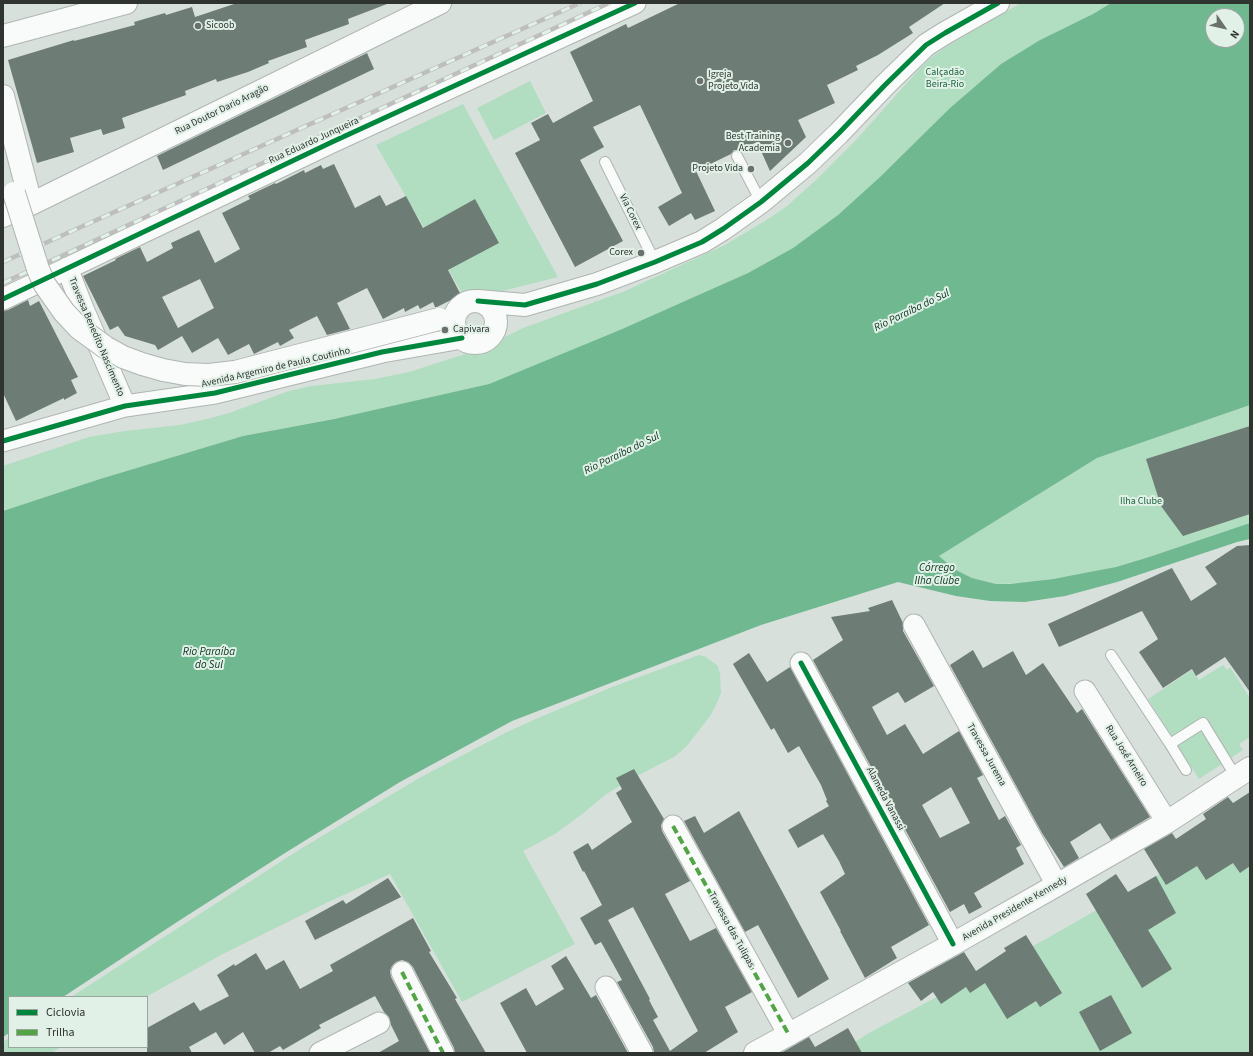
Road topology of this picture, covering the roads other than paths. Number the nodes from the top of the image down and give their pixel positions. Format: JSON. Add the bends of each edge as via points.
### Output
{"nodes":[{"id":1,"x":126,"y":3,"type":"edge"},
{"id":2,"x":440,"y":3,"type":"edge"},
{"id":3,"x":635,"y":3,"type":"edge"},
{"id":4,"x":998,"y":3,"type":"edge"},
{"id":5,"x":3,"y":36,"type":"edge"},
{"id":6,"x":3,"y":96,"type":"edge"},
{"id":7,"x":3,"y":153,"type":"edge"},
{"id":8,"x":737,"y":156,"type":"dead end"},
{"id":9,"x":605,"y":162,"type":"dead end"},
{"id":10,"x":761,"y":202,"type":"junction"},
{"id":11,"x":31,"y":204,"type":"junction"},
{"id":12,"x":3,"y":216,"type":"edge"},
{"id":13,"x":655,"y":262,"type":"junction"},
{"id":14,"x":67,"y":268,"type":"junction"},
{"id":15,"x":3,"y":299,"type":"edge"},
{"id":16,"x":478,"y":302,"type":"junction"},
{"id":17,"x":525,"y":305,"type":"junction"},
{"id":18,"x":447,"y":317,"type":"junction"},
{"id":19,"x":462,"y":338,"type":"junction"},
{"id":20,"x":489,"y":338,"type":"junction"},
{"id":21,"x":125,"y":406,"type":"junction"},
{"id":22,"x":3,"y":441,"type":"edge"},
{"id":23,"x":914,"y":625,"type":"dead end"},
{"id":24,"x":1111,"y":655,"type":"dead end"},
{"id":25,"x":801,"y":663,"type":"dead end"},
{"id":26,"x":1085,"y":691,"type":"dead end"},
{"id":27,"x":1170,"y":744,"type":"junction"},
{"id":28,"x":1186,"y":770,"type":"dead end"},
{"id":29,"x":1243,"y":772,"type":"edge"},
{"id":30,"x":1167,"y":822,"type":"junction"},
{"id":31,"x":673,"y":826,"type":"dead end"},
{"id":32,"x":1057,"y":885,"type":"junction"},
{"id":33,"x":953,"y":944,"type":"junction"},
{"id":34,"x":402,"y":972,"type":"dead end"},
{"id":35,"x":606,"y":986,"type":"dead end"},
{"id":36,"x":379,"y":1023,"type":"dead end"},
{"id":37,"x":789,"y":1035,"type":"junction"},
{"id":38,"x":320,"y":1053,"type":"edge"},
{"id":39,"x":443,"y":1053,"type":"edge"},
{"id":40,"x":642,"y":1053,"type":"edge"},
{"id":41,"x":755,"y":1053,"type":"edge"}],
"edges":[{"from":1,"to":5,"type":"street"},
{"from":2,"to":11,"type":"street","name":"Rua Doutor Dario Aragão"},
{"from":3,"to":14,"type":"street","name":"Rua Eduardo Junqueira"},
{"from":4,"to":10,"type":"street","via":[[926,45],[808,163]]},
{"from":6,"to":11,"type":"street"},
{"from":7,"to":18,"type":"street","bridge":true,"via":[[33,257],[45,285],[79,328],[105,347],[135,362],[184,374],[235,372]]},
{"from":8,"to":10,"type":"lane"},
{"from":9,"to":13,"type":"lane","name":"Via Corex"},
{"from":10,"to":13,"type":"street","via":[[702,242]]},
{"from":11,"to":12,"type":"street","name":"Rua Doutor Dario Aragão"},
{"from":13,"to":17,"type":"street","via":[[597,284]]},
{"from":14,"to":15,"type":"street","name":"Rua Eduardo Junqueira"},
{"from":14,"to":21,"type":"street","name":"Travessa Benedito Nascimento"},
{"from":16,"to":17,"type":"street"},
{"from":16,"to":18,"type":"street","via":[[465,304]]},
{"from":16,"to":20,"type":"street","via":[[488,306],[495,317],[495,327]]},
{"from":17,"to":20,"type":"street"},
{"from":18,"to":19,"type":"street","via":[[454,321],[457,333]]},
{"from":19,"to":20,"type":"street","via":[[477,343]]},
{"from":19,"to":21,"type":"street","name":"Avenida Argemiro de Paula Coutinho","via":[[382,352],[215,393]]},
{"from":21,"to":22,"type":"street","name":"Avenida Argemiro de Paula Coutinho"},
{"from":23,"to":32,"type":"street","name":"Travessa Jurema"},
{"from":24,"to":27,"type":"lane"},
{"from":25,"to":33,"type":"street","name":"Alameda Vanassi"},
{"from":26,"to":30,"type":"street","name":"Rua José Arneiro"},
{"from":27,"to":28,"type":"lane"},
{"from":27,"to":29,"type":"lane","via":[[1203,723]]},
{"from":29,"to":30,"type":"street","name":"Avenida Presidente Kennedy"},
{"from":30,"to":32,"type":"street","name":"Avenida Presidente Kennedy"},
{"from":31,"to":37,"type":"street","name":"Travessa das Tulipas"},
{"from":32,"to":33,"type":"street","name":"Avenida Presidente Kennedy"},
{"from":33,"to":37,"type":"street","name":"Avenida Presidente Kennedy"},
{"from":34,"to":39,"type":"street"},
{"from":35,"to":40,"type":"street"},
{"from":36,"to":38,"type":"street"},
{"from":37,"to":41,"type":"street","name":"Avenida Presidente Kennedy"}]}
